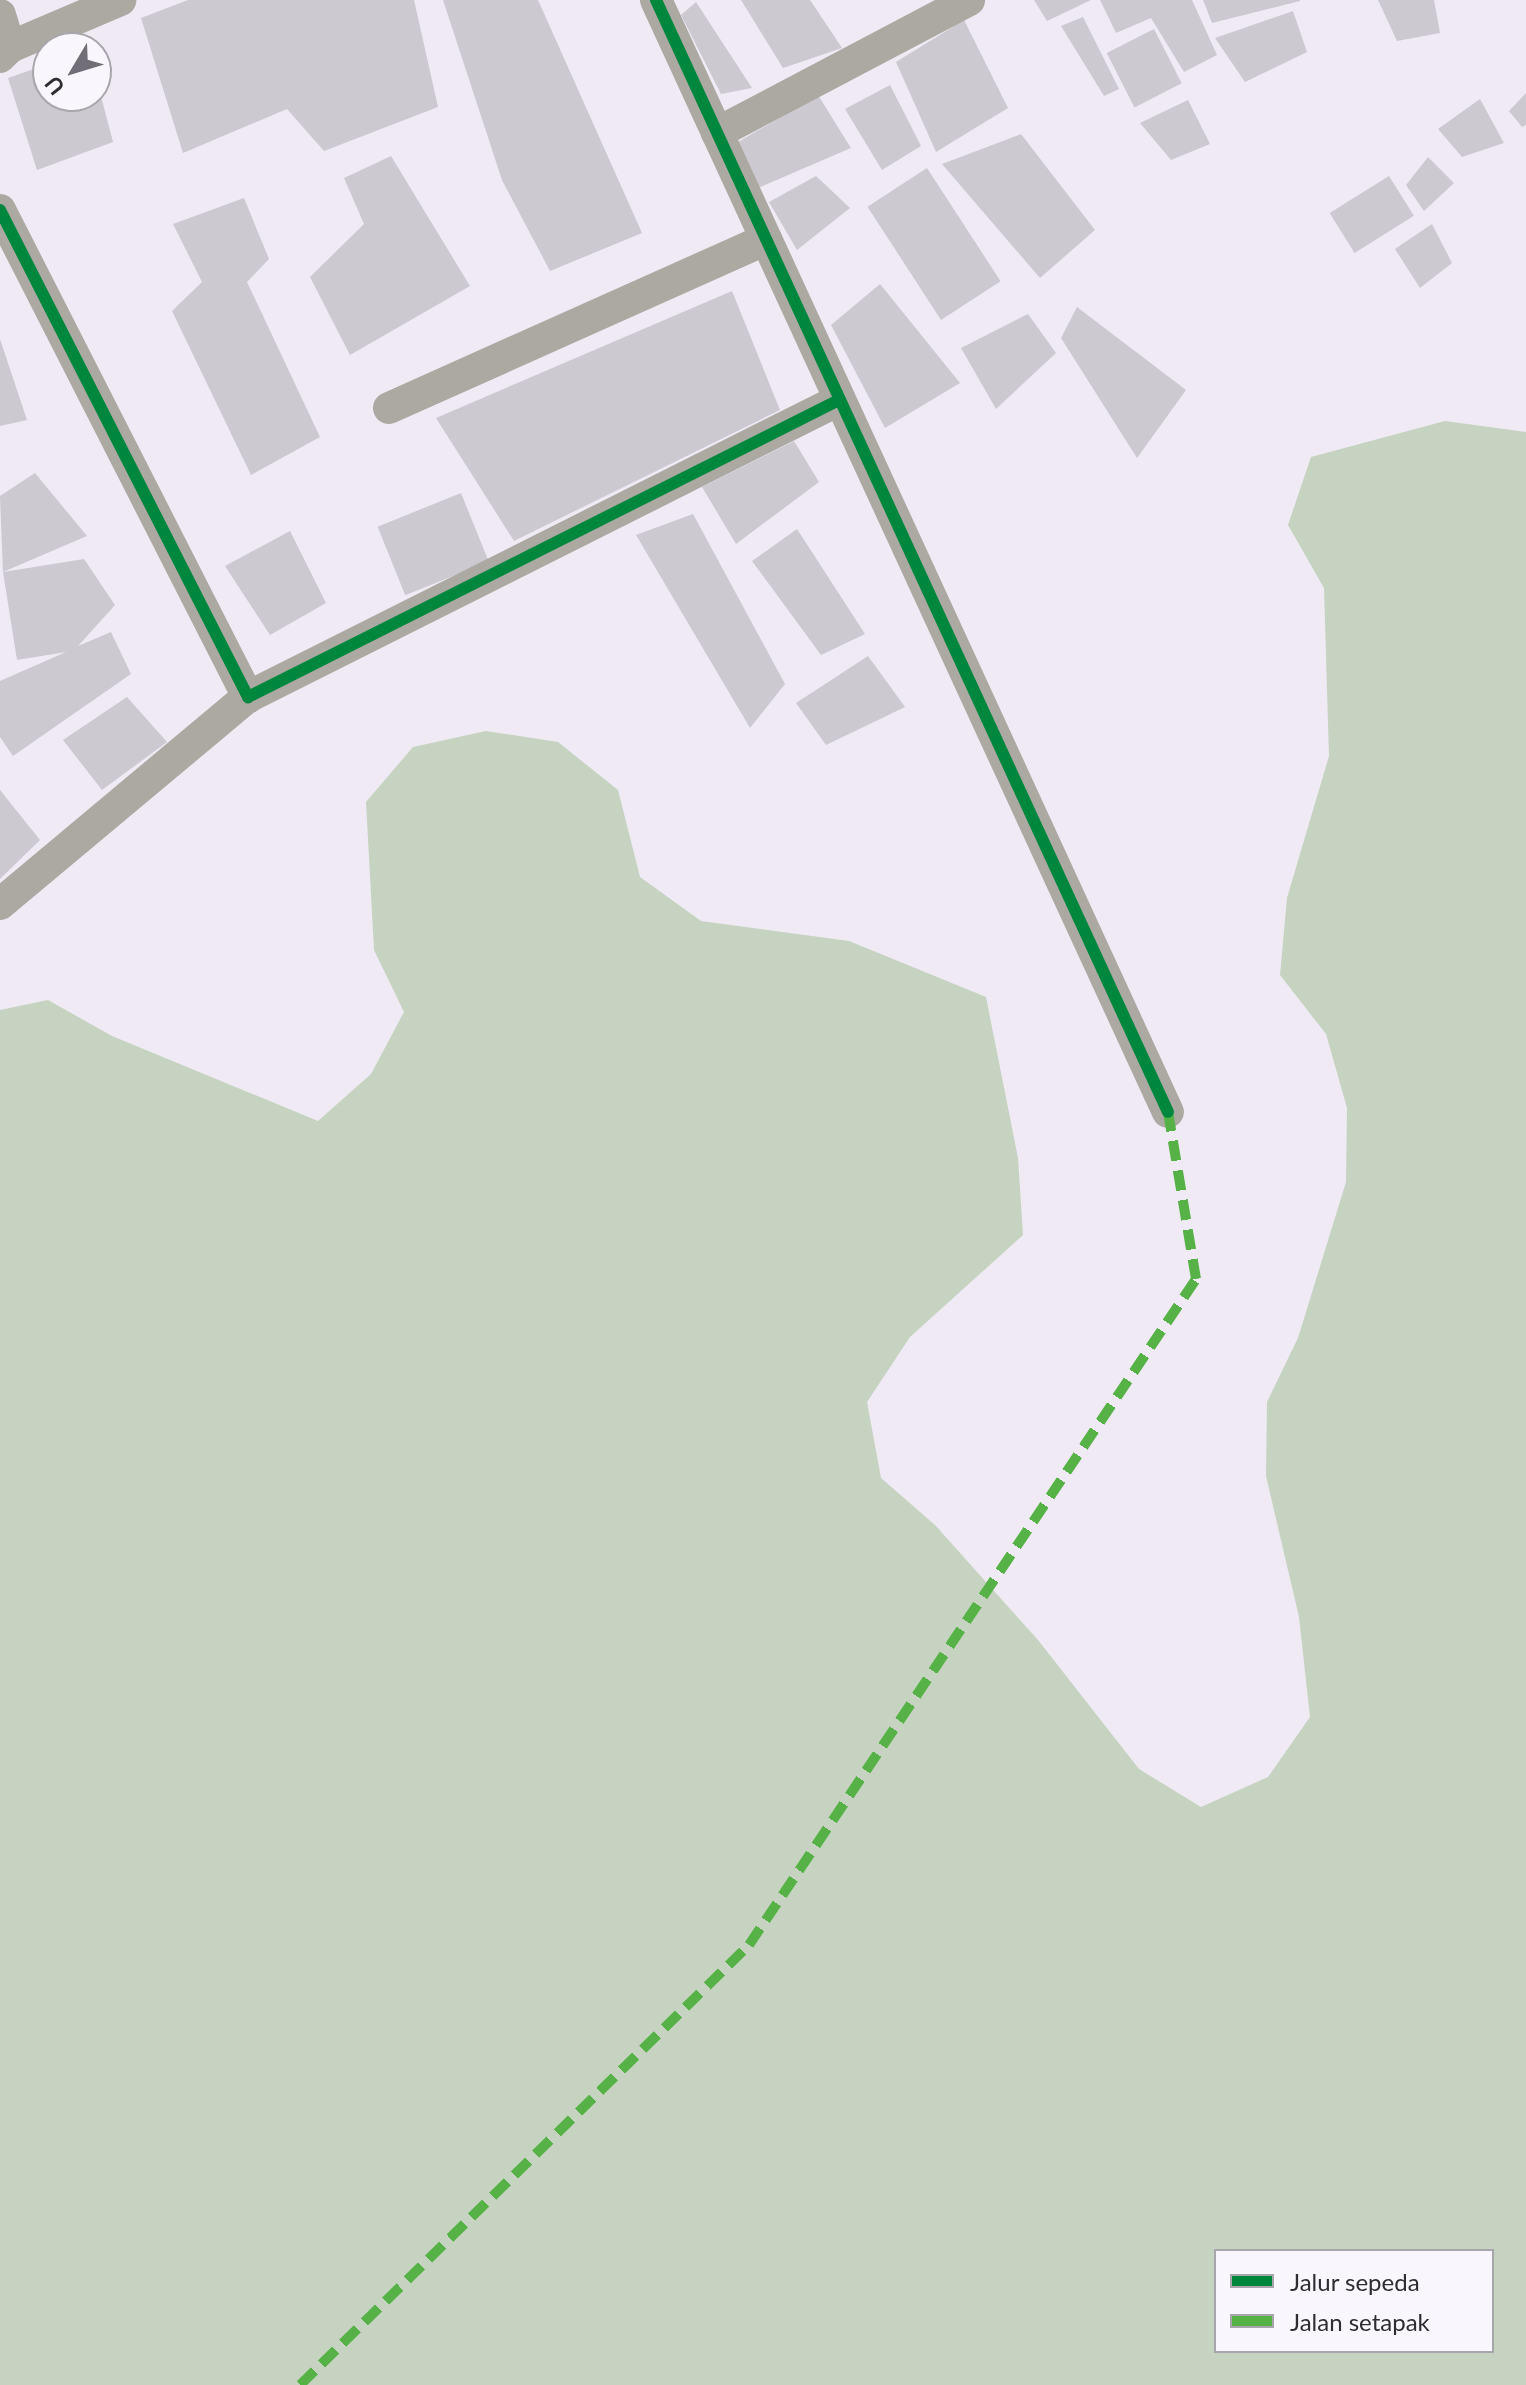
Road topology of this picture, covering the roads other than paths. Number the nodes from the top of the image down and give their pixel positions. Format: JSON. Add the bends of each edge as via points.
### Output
{"nodes":[{"id":1,"x":120,"y":0,"type":"edge"},
{"id":2,"x":656,"y":0,"type":"edge"},
{"id":3,"x":969,"y":0,"type":"edge"},
{"id":4,"x":0,"y":15,"type":"edge"},
{"id":5,"x":5,"y":52,"type":"edge"},
{"id":6,"x":717,"y":133,"type":"junction"},
{"id":7,"x":0,"y":210,"type":"edge"},
{"id":8,"x":766,"y":239,"type":"junction"},
{"id":9,"x":839,"y":400,"type":"junction"},
{"id":10,"x":389,"y":408,"type":"dead end"},
{"id":11,"x":248,"y":697,"type":"junction"},
{"id":12,"x":0,"y":904,"type":"edge"},
{"id":13,"x":1168,"y":1112,"type":"dead end"}],
"edges":[{"from":1,"to":5,"type":"street"},
{"from":2,"to":6,"type":"street"},
{"from":3,"to":6,"type":"street"},
{"from":4,"to":5,"type":"street"},
{"from":6,"to":8,"type":"street"},
{"from":7,"to":11,"type":"street"},
{"from":8,"to":9,"type":"street"},
{"from":8,"to":10,"type":"street"},
{"from":9,"to":11,"type":"street"},
{"from":9,"to":13,"type":"street"},
{"from":11,"to":12,"type":"street"}]}
